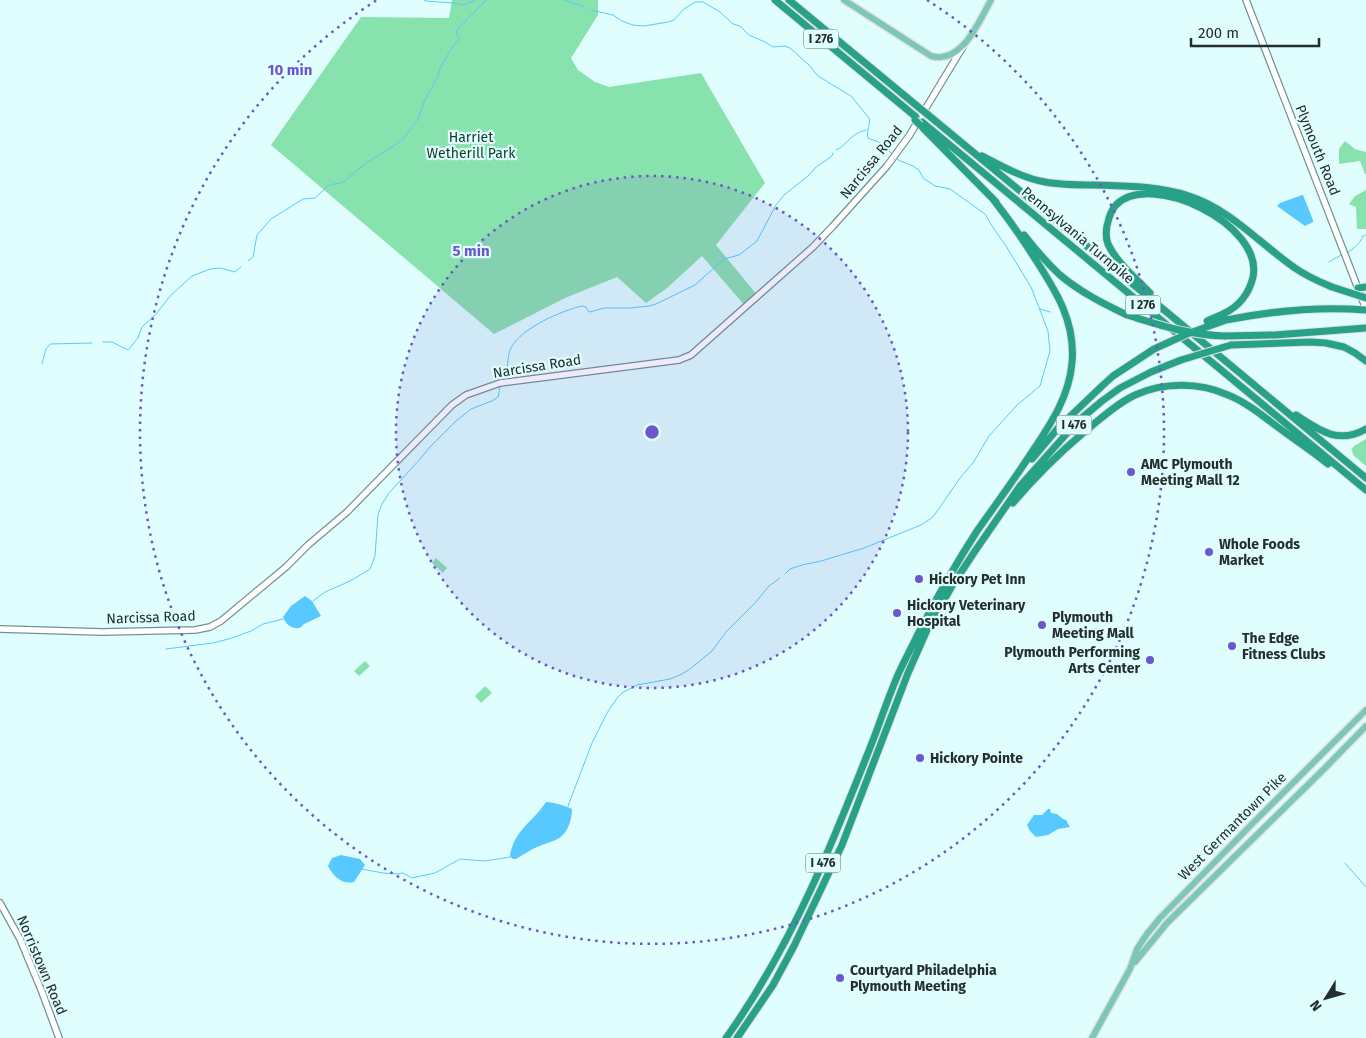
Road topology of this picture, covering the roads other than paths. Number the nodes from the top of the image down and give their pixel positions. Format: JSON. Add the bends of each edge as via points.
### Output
{"nodes":[{"id":1,"x":775,"y":0,"type":"edge"},
{"id":2,"x":789,"y":0,"type":"edge"},
{"id":3,"x":844,"y":0,"type":"edge"},
{"id":4,"x":991,"y":0,"type":"edge"},
{"id":5,"x":1246,"y":0,"type":"edge"},
{"id":6,"x":965,"y":44,"type":"junction"},
{"id":7,"x":918,"y":121,"type":"junction"},
{"id":8,"x":971,"y":150,"type":"junction"},
{"id":9,"x":993,"y":199,"type":"junction"},
{"id":10,"x":1358,"y":288,"type":"junction"},
{"id":11,"x":1366,"y":288,"type":"edge"},
{"id":12,"x":1366,"y":298,"type":"edge"},
{"id":13,"x":1366,"y":309,"type":"edge"},
{"id":14,"x":1169,"y":314,"type":"junction"},
{"id":15,"x":1224,"y":317,"type":"junction"},
{"id":16,"x":1366,"y":328,"type":"edge"},
{"id":17,"x":1276,"y":335,"type":"junction"},
{"id":18,"x":1231,"y":345,"type":"junction"},
{"id":19,"x":1366,"y":361,"type":"edge"},
{"id":20,"x":1275,"y":403,"type":"junction"},
{"id":21,"x":1366,"y":429,"type":"edge"},
{"id":22,"x":1366,"y":478,"type":"edge"},
{"id":23,"x":1013,"y":482,"type":"junction"},
{"id":24,"x":1365,"y":489,"type":"edge"},
{"id":25,"x":975,"y":550,"type":"junction"},
{"id":26,"x":0,"y":628,"type":"edge"},
{"id":27,"x":1366,"y":710,"type":"edge"},
{"id":28,"x":1366,"y":726,"type":"edge"},
{"id":29,"x":0,"y":903,"type":"edge"},
{"id":30,"x":1130,"y":969,"type":"junction"},
{"id":31,"x":59,"y":1038,"type":"edge"},
{"id":32,"x":726,"y":1038,"type":"edge"},
{"id":33,"x":737,"y":1038,"type":"edge"},
{"id":34,"x":1092,"y":1038,"type":"edge"}],
"edges":[{"from":1,"to":7,"type":"highway","name":"Pennsylvania Turnpike","number":"I 276"},
{"from":2,"to":8,"type":"highway","name":"Pennsylvania Turnpike","number":"I 276"},
{"from":3,"to":6,"type":"main road","via":[[932,56],[950,56]]},
{"from":4,"to":6,"type":"main road"},
{"from":5,"to":10,"type":"street","name":"Plymouth Road"},
{"from":6,"to":26,"type":"street","name":"Narcissa Road","via":[[894,157],[846,212],[813,247],[691,355],[680,360],[500,383],[466,395],[452,405],[347,512],[286,567],[210,627],[102,632]]},
{"from":7,"to":9,"type":"highway"},
{"from":7,"to":24,"type":"highway","name":"Pennsylvania Turnpike","number":"I 276"},
{"from":8,"to":12,"type":"highway","bridge":true,"via":[[1044,182],[1156,189],[1190,196],[1220,210],[1297,270],[1332,287]]},
{"from":8,"to":14,"type":"highway","name":"Pennsylvania Turnpike","number":"I 276"},
{"from":9,"to":17,"type":"highway","bridge":true,"via":[[1061,275],[1127,315],[1174,330],[1210,336]]},
{"from":9,"to":23,"type":"highway","via":[[1060,298],[1072,345],[1072,370],[1065,398]]},
{"from":10,"to":11,"type":"highway"},
{"from":10,"to":13,"type":"street","name":"Plymouth Road"},
{"from":13,"to":15,"type":"highway","via":[[1280,311]]},
{"from":14,"to":15,"type":"highway","via":[[1109,245],[1106,227],[1110,216],[1116,205],[1129,197],[1160,195],[1189,203],[1214,215],[1240,237],[1251,256],[1254,271],[1249,290]]},
{"from":14,"to":20,"type":"highway","name":"Pennsylvania Turnpike","number":"I 276"},
{"from":15,"to":23,"type":"highway","number":"I 476","bridge":true,"via":[[1184,331],[1113,376],[1059,427]]},
{"from":16,"to":17,"type":"highway","number":"I 476"},
{"from":17,"to":18,"type":"highway","number":"I 476"},
{"from":18,"to":19,"type":"highway","via":[[1326,343],[1344,348]]},
{"from":18,"to":25,"type":"highway","number":"I 476","bridge":true,"via":[[1181,360],[1120,388],[1102,401],[1077,422],[1020,486]]},
{"from":20,"to":21,"type":"highway","via":[[1316,428],[1340,437]]},
{"from":20,"to":22,"type":"highway","name":"Pennsylvania Turnpike","number":"I 276"},
{"from":23,"to":32,"type":"highway","number":"I 476","via":[[949,576],[901,668],[807,897],[769,972]]},
{"from":24,"to":25,"type":"highway","via":[[1229,395],[1204,387],[1164,386],[1134,395],[1118,405],[1068,446],[1017,498]]},
{"from":25,"to":33,"type":"highway","number":"I 476","via":[[927,630],[842,845],[794,946],[774,985]]},
{"from":27,"to":30,"type":"main road","name":"West Germantown Pike","via":[[1170,908],[1137,949]]},
{"from":28,"to":30,"type":"main road","name":"West Germantown Pike","via":[[1167,922]]},
{"from":29,"to":31,"type":"street","name":"Norristown Road","via":[[20,939]]},
{"from":30,"to":34,"type":"main road","name":"West Germantown Pike"}]}
